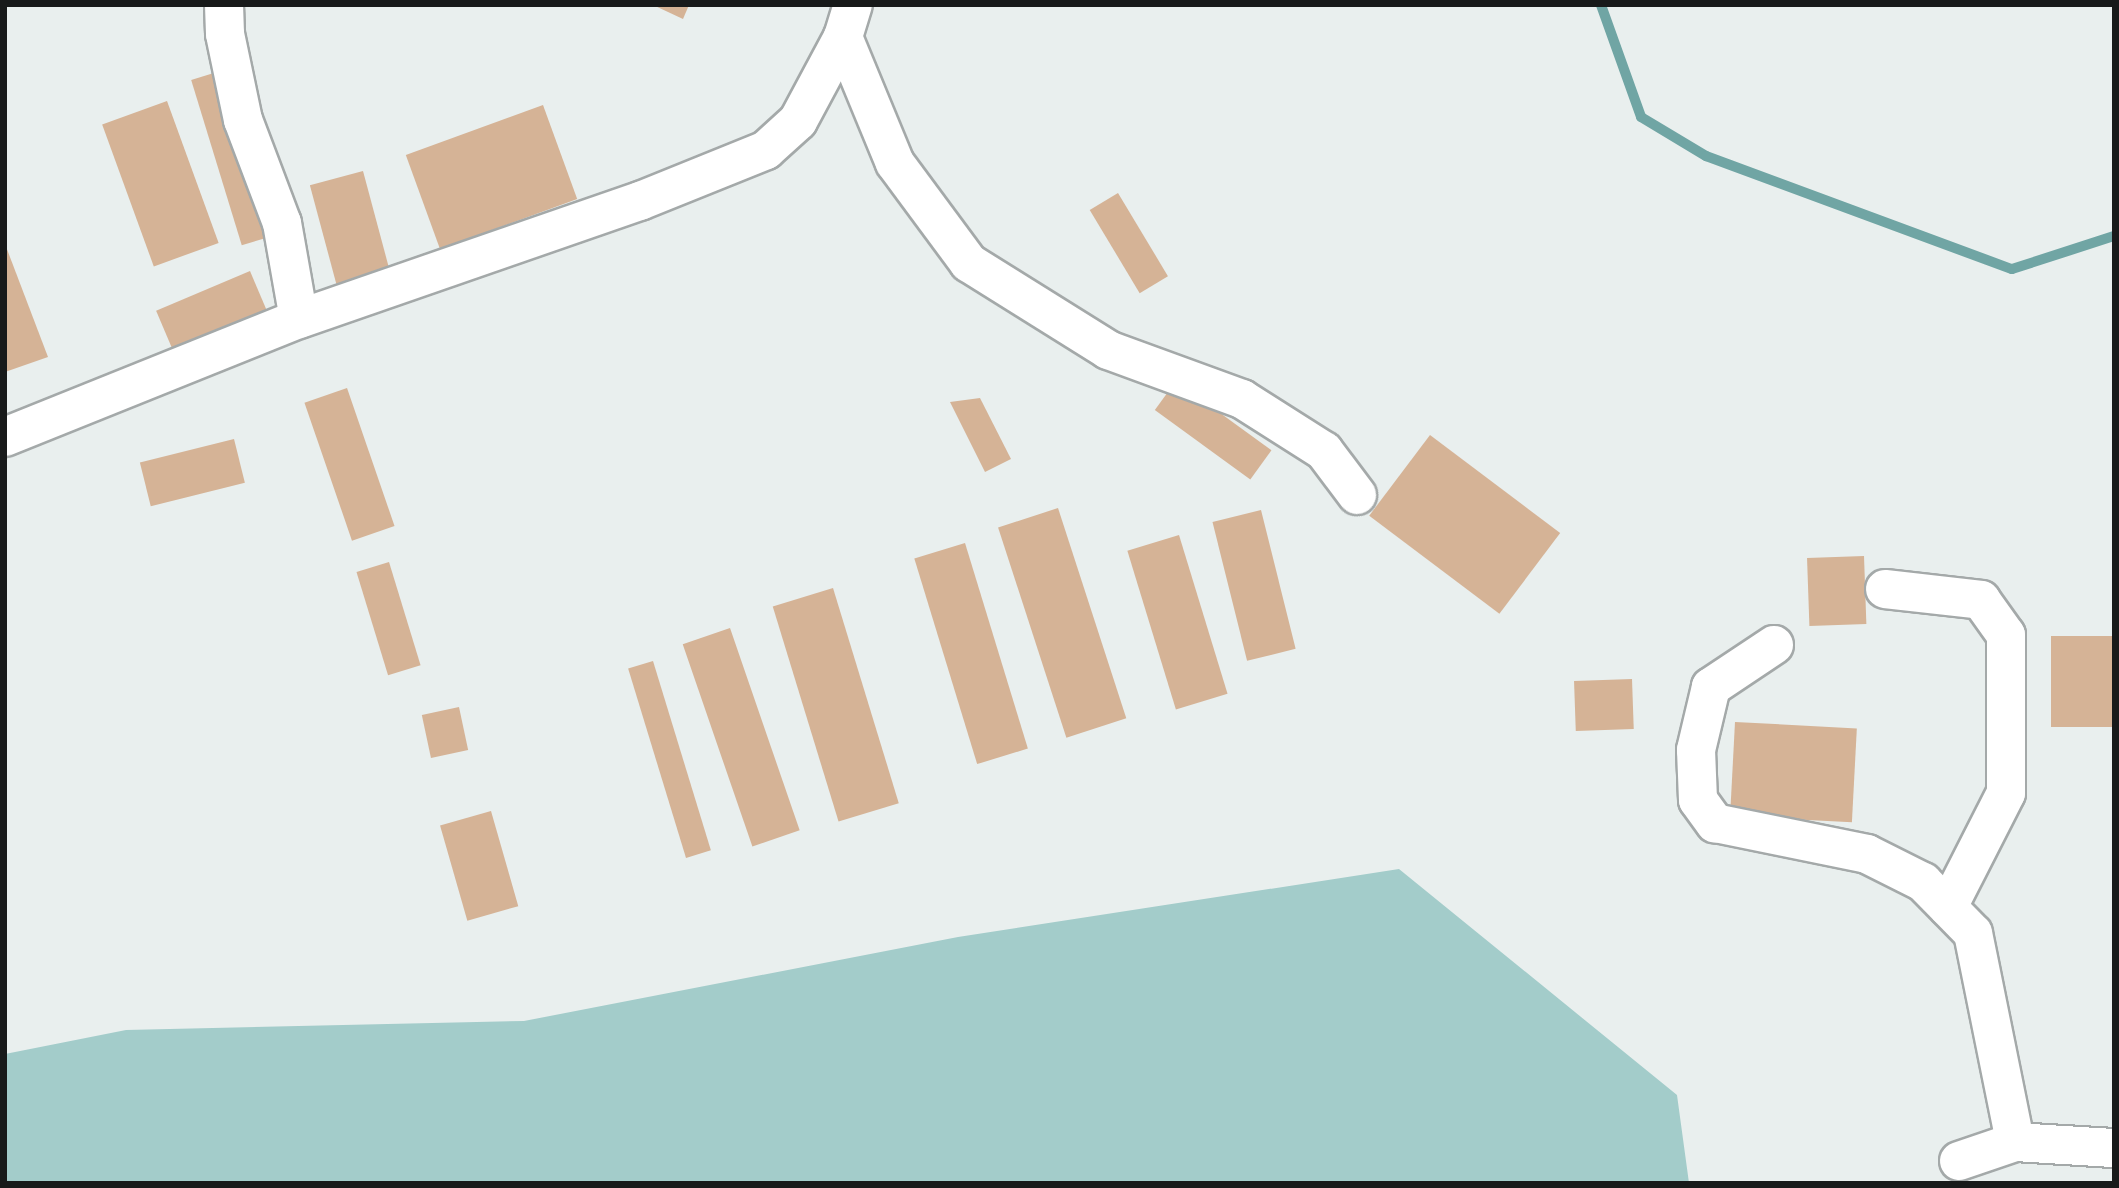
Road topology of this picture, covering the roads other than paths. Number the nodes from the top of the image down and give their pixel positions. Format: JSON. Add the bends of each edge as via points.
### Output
{"nodes":[{"id":1,"x":225,"y":5,"type":"edge"},
{"id":2,"x":848,"y":21,"type":"edge"},
{"id":3,"x":299,"y":319,"type":"junction"},
{"id":4,"x":5,"y":437,"type":"edge"},
{"id":5,"x":1357,"y":495,"type":"dead end"},
{"id":6,"x":1885,"y":589,"type":"dead end"},
{"id":7,"x":1774,"y":645,"type":"dead end"},
{"id":8,"x":1948,"y":907,"type":"junction"},
{"id":9,"x":2015,"y":1142,"type":"junction"},
{"id":10,"x":2114,"y":1148,"type":"edge"},
{"id":11,"x":1959,"y":1161,"type":"dead end"}],
"edges":[{"from":1,"to":3,"type":"street","via":[[225,34],[243,120],[282,223]]},
{"from":2,"to":3,"type":"street","via":[[798,121],[766,150],[640,201]]},
{"from":2,"to":5,"type":"street","via":[[895,163],[969,263],[1108,349],[1242,399],[1324,451]]},
{"from":3,"to":4,"type":"street"},
{"from":6,"to":8,"type":"street","via":[[1981,600],[2006,635],[2006,793]]},
{"from":7,"to":8,"type":"street","via":[[1711,688],[1696,750],[1698,800],[1715,823],[1867,854],[1923,882]]},
{"from":8,"to":9,"type":"street","via":[[1973,933]]},
{"from":9,"to":10,"type":"street"},
{"from":9,"to":11,"type":"street"}]}
